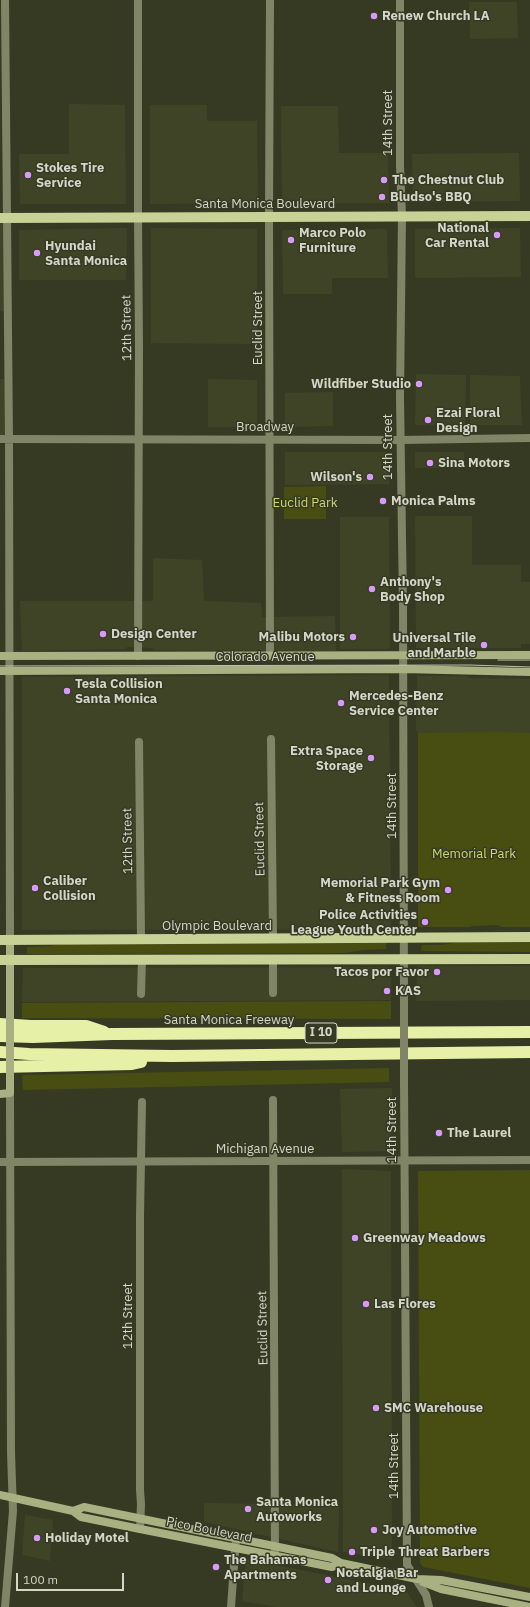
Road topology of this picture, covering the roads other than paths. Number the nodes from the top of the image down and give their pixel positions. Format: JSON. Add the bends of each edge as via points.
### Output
{"nodes":[{"id":1,"x":5,"y":0,"type":"edge"},
{"id":2,"x":138,"y":0,"type":"edge"},
{"id":3,"x":270,"y":0,"type":"edge"},
{"id":4,"x":400,"y":0,"type":"edge"},
{"id":5,"x":402,"y":216,"type":"junction"},
{"id":6,"x":530,"y":216,"type":"edge"},
{"id":7,"x":269,"y":217,"type":"junction"},
{"id":8,"x":3,"y":218,"type":"edge"},
{"id":9,"x":138,"y":218,"type":"junction"},
{"id":10,"x":530,"y":438,"type":"edge"},
{"id":11,"x":9,"y":439,"type":"junction"},
{"id":12,"x":270,"y":439,"type":"junction"},
{"id":13,"x":0,"y":440,"type":"edge"},
{"id":14,"x":139,"y":440,"type":"junction"},
{"id":15,"x":401,"y":440,"type":"junction"},
{"id":16,"x":530,"y":655,"type":"edge"},
{"id":17,"x":0,"y":656,"type":"edge"},
{"id":18,"x":10,"y":656,"type":"junction"},
{"id":19,"x":138,"y":656,"type":"junction"},
{"id":20,"x":270,"y":656,"type":"junction"},
{"id":21,"x":403,"y":656,"type":"junction"},
{"id":22,"x":403,"y":669,"type":"junction"},
{"id":23,"x":0,"y":671,"type":"edge"},
{"id":24,"x":9,"y":671,"type":"junction"},
{"id":25,"x":530,"y":672,"type":"edge"},
{"id":26,"x":271,"y":739,"type":"dead end"},
{"id":27,"x":139,"y":742,"type":"dead end"},
{"id":28,"x":530,"y":937,"type":"edge"},
{"id":29,"x":141,"y":939,"type":"junction"},
{"id":30,"x":273,"y":939,"type":"junction"},
{"id":31,"x":404,"y":939,"type":"junction"},
{"id":32,"x":0,"y":940,"type":"edge"},
{"id":33,"x":10,"y":940,"type":"junction"},
{"id":34,"x":273,"y":959,"type":"junction"},
{"id":35,"x":530,"y":959,"type":"edge"},
{"id":36,"x":0,"y":960,"type":"edge"},
{"id":37,"x":10,"y":960,"type":"junction"},
{"id":38,"x":142,"y":960,"type":"junction"},
{"id":39,"x":404,"y":960,"type":"junction"},
{"id":40,"x":272,"y":993,"type":"dead end"},
{"id":41,"x":141,"y":994,"type":"dead end"},
{"id":42,"x":0,"y":1024,"type":"edge"},
{"id":43,"x":530,"y":1032,"type":"edge"},
{"id":44,"x":112,"y":1034,"type":"junction"},
{"id":45,"x":0,"y":1036,"type":"edge"},
{"id":46,"x":0,"y":1052,"type":"edge"},
{"id":47,"x":530,"y":1052,"type":"edge"},
{"id":48,"x":172,"y":1056,"type":"junction"},
{"id":49,"x":0,"y":1067,"type":"edge"},
{"id":50,"x":0,"y":1094,"type":"edge"},
{"id":51,"x":10,"y":1094,"type":"junction"},
{"id":52,"x":273,"y":1100,"type":"dead end"},
{"id":53,"x":142,"y":1102,"type":"dead end"},
{"id":54,"x":404,"y":1160,"type":"junction"},
{"id":55,"x":530,"y":1160,"type":"edge"},
{"id":56,"x":273,"y":1161,"type":"junction"},
{"id":57,"x":0,"y":1162,"type":"edge"},
{"id":58,"x":10,"y":1162,"type":"junction"},
{"id":59,"x":141,"y":1162,"type":"junction"},
{"id":60,"x":0,"y":1495,"type":"edge"},
{"id":61,"x":13,"y":1497,"type":"junction"},
{"id":62,"x":73,"y":1511,"type":"junction"},
{"id":63,"x":140,"y":1519,"type":"junction"},
{"id":64,"x":140,"y":1529,"type":"junction"},
{"id":65,"x":236,"y":1538,"type":"junction"},
{"id":66,"x":235,"y":1547,"type":"junction"},
{"id":67,"x":276,"y":1551,"type":"junction"},
{"id":68,"x":416,"y":1579,"type":"junction"},
{"id":69,"x":528,"y":1596,"type":"edge"},
{"id":70,"x":4,"y":1605,"type":"edge"},
{"id":71,"x":527,"y":1606,"type":"edge"},
{"id":72,"x":231,"y":1607,"type":"edge"},
{"id":73,"x":429,"y":1607,"type":"edge"}],
"edges":[{"from":1,"to":8,"type":"street"},
{"from":2,"to":9,"type":"street","name":"12th Street"},
{"from":3,"to":7,"type":"street","name":"Euclid Street"},
{"from":4,"to":5,"type":"street","name":"14th Street"},
{"from":5,"to":6,"type":"main road","name":"Santa Monica Boulevard"},
{"from":5,"to":7,"type":"main road","name":"Santa Monica Boulevard"},
{"from":5,"to":15,"type":"street","name":"14th Street"},
{"from":7,"to":9,"type":"main road","name":"Santa Monica Boulevard"},
{"from":7,"to":12,"type":"street","name":"Euclid Street"},
{"from":8,"to":9,"type":"main road","name":"Santa Monica Boulevard"},
{"from":8,"to":11,"type":"street"},
{"from":9,"to":14,"type":"street","name":"12th Street"},
{"from":10,"to":15,"type":"street","name":"Broadway"},
{"from":11,"to":13,"type":"street","name":"Broadway"},
{"from":11,"to":14,"type":"street","name":"Broadway"},
{"from":11,"to":18,"type":"street"},
{"from":12,"to":14,"type":"street","name":"Broadway"},
{"from":12,"to":15,"type":"street","name":"Broadway"},
{"from":12,"to":20,"type":"street","name":"Euclid Street"},
{"from":14,"to":19,"type":"street","name":"12th Street"},
{"from":15,"to":21,"type":"street","name":"14th Street"},
{"from":16,"to":21,"type":"main road","name":"Colorado Avenue"},
{"from":17,"to":18,"type":"main road","name":"Colorado Avenue"},
{"from":18,"to":19,"type":"main road","name":"Colorado Avenue"},
{"from":18,"to":24,"type":"street"},
{"from":19,"to":20,"type":"main road","name":"Colorado Avenue"},
{"from":20,"to":21,"type":"main road","name":"Colorado Avenue"},
{"from":21,"to":22,"type":"street","name":"14th Street"},
{"from":22,"to":24,"type":"main road","name":"Colorado Avenue"},
{"from":22,"to":25,"type":"main road","name":"Colorado Avenue"},
{"from":22,"to":31,"type":"street","name":"14th Street"},
{"from":23,"to":24,"type":"main road","name":"Colorado Avenue"},
{"from":24,"to":33,"type":"street"},
{"from":26,"to":30,"type":"street","name":"Euclid Street"},
{"from":27,"to":29,"type":"street","name":"12th Street"},
{"from":28,"to":31,"type":"main road","name":"Olympic Boulevard"},
{"from":29,"to":30,"type":"main road","name":"Olympic Boulevard"},
{"from":29,"to":33,"type":"main road","name":"Olympic Boulevard"},
{"from":30,"to":31,"type":"main road","name":"Olympic Boulevard"},
{"from":31,"to":39,"type":"street","name":"14th Street"},
{"from":32,"to":33,"type":"main road","name":"Olympic Boulevard"},
{"from":33,"to":37,"type":"main road"},
{"from":34,"to":38,"type":"main road"},
{"from":34,"to":39,"type":"main road"},
{"from":34,"to":40,"type":"street"},
{"from":35,"to":39,"type":"main road"},
{"from":36,"to":37,"type":"main road"},
{"from":37,"to":38,"type":"main road"},
{"from":37,"to":51,"type":"main road","bridge":true},
{"from":38,"to":41,"type":"street"},
{"from":39,"to":54,"type":"street","name":"14th Street","bridge":true},
{"from":42,"to":44,"type":"highway","via":[[86,1026]]},
{"from":43,"to":44,"type":"highway","name":"Santa Monica Freeway","number":"I 10"},
{"from":44,"to":45,"type":"highway","name":"Santa Monica Freeway","number":"I 10"},
{"from":46,"to":48,"type":"highway","number":"I 10"},
{"from":47,"to":48,"type":"highway","number":"I 10"},
{"from":48,"to":49,"type":"highway","via":[[132,1064]]},
{"from":50,"to":51,"type":"main road"},
{"from":51,"to":58,"type":"street"},
{"from":52,"to":56,"type":"street","name":"Euclid Street"},
{"from":53,"to":59,"type":"street","name":"12th Street"},
{"from":54,"to":55,"type":"street","name":"Michigan Avenue"},
{"from":54,"to":56,"type":"street","name":"Michigan Avenue"},
{"from":54,"to":68,"type":"street","name":"14th Street","via":[[406,1542],[407,1565]]},
{"from":56,"to":59,"type":"street","name":"Michigan Avenue"},
{"from":56,"to":67,"type":"street","name":"Euclid Street"},
{"from":57,"to":58,"type":"street","name":"Michigan Avenue"},
{"from":58,"to":59,"type":"street","name":"Michigan Avenue"},
{"from":58,"to":61,"type":"street","via":[[10,1452]]},
{"from":59,"to":63,"type":"street","name":"12th Street"},
{"from":60,"to":61,"type":"main road","name":"Pico Boulevard"},
{"from":61,"to":62,"type":"main road","name":"Pico Boulevard"},
{"from":61,"to":70,"type":"street"},
{"from":62,"to":63,"type":"main road","name":"Pico Boulevard","via":[[84,1507]]},
{"from":62,"to":64,"type":"main road","name":"Pico Boulevard","via":[[81,1517]]},
{"from":63,"to":64,"type":"street","name":"12th Street"},
{"from":63,"to":65,"type":"main road","name":"Pico Boulevard"},
{"from":64,"to":66,"type":"main road","name":"Pico Boulevard"},
{"from":65,"to":66,"type":"street"},
{"from":65,"to":67,"type":"main road","name":"Pico Boulevard"},
{"from":66,"to":67,"type":"main road","name":"Pico Boulevard"},
{"from":66,"to":72,"type":"street"},
{"from":67,"to":68,"type":"main road","name":"Pico Boulevard","via":[[332,1558],[341,1563]]},
{"from":68,"to":69,"type":"main road","name":"Pico Boulevard","via":[[441,1580]]},
{"from":68,"to":71,"type":"main road","name":"Pico Boulevard","via":[[441,1590]]},
{"from":68,"to":73,"type":"street","name":"14th Street","via":[[426,1594]]},
{"from":69,"to":71,"type":"main road"}]}
